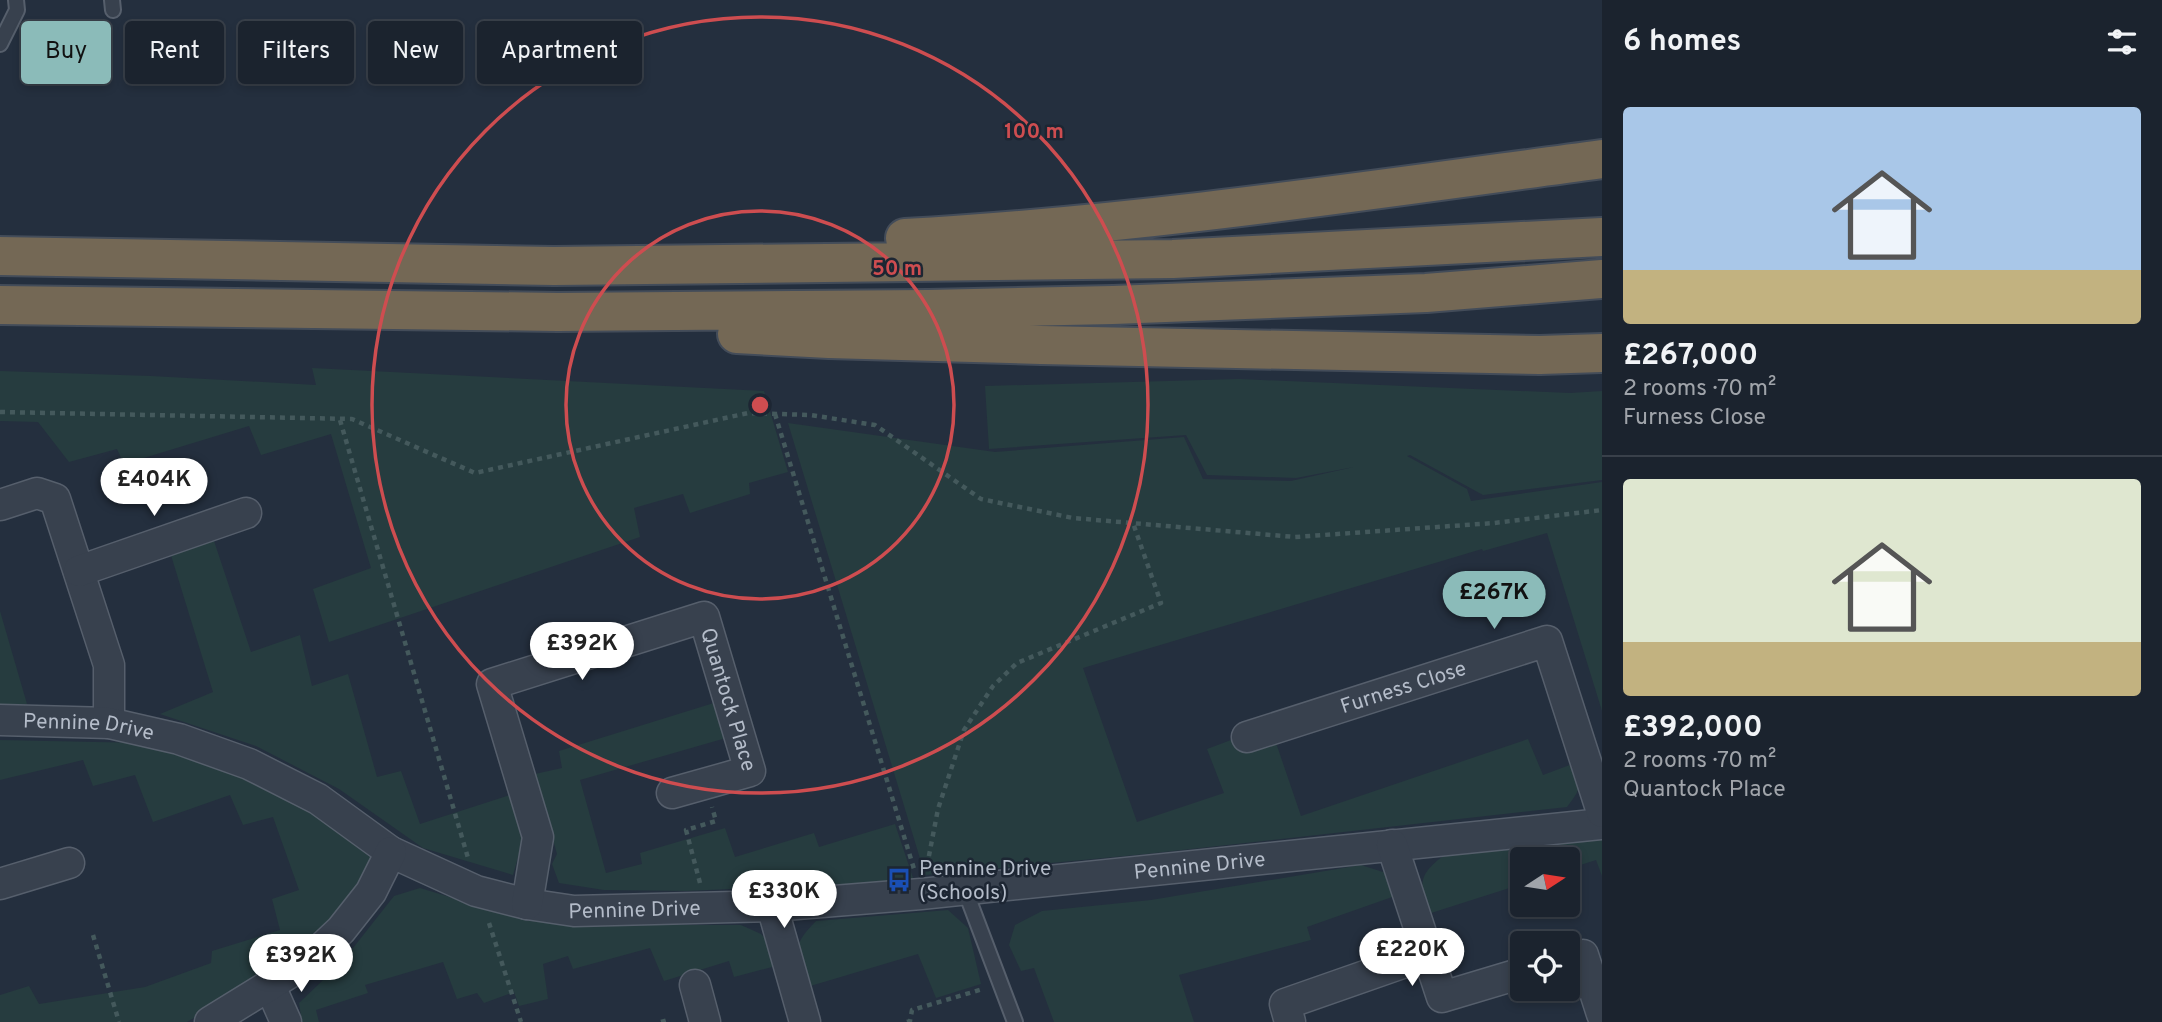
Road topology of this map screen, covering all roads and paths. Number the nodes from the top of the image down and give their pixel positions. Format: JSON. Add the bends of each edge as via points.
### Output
{"nodes":[{"id":1,"x":16,"y":0,"type":"edge"},
{"id":2,"x":0,"y":44,"type":"edge"},
{"id":3,"x":1602,"y":159,"type":"edge"},
{"id":4,"x":1602,"y":237,"type":"edge"},
{"id":5,"x":0,"y":256,"type":"edge"},
{"id":6,"x":554,"y":266,"type":"junction"},
{"id":7,"x":1602,"y":279,"type":"edge"},
{"id":8,"x":0,"y":305,"type":"edge"},
{"id":9,"x":558,"y":312,"type":"junction"},
{"id":10,"x":1602,"y":353,"type":"edge"},
{"id":11,"x":0,"y":412,"type":"edge"},
{"id":12,"x":775,"y":414,"type":"junction"},
{"id":13,"x":340,"y":419,"type":"junction"},
{"id":14,"x":0,"y":505,"type":"edge"},
{"id":15,"x":1602,"y":510,"type":"edge"},
{"id":16,"x":246,"y":513,"type":"dead end"},
{"id":17,"x":1133,"y":523,"type":"junction"},
{"id":18,"x":79,"y":571,"type":"junction"},
{"id":19,"x":0,"y":720,"type":"edge"},
{"id":20,"x":109,"y":723,"type":"junction"},
{"id":21,"x":1247,"y":737,"type":"dead end"},
{"id":22,"x":705,"y":785,"type":"junction"},
{"id":23,"x":672,"y":793,"type":"dead end"},
{"id":24,"x":1602,"y":812,"type":"edge"},
{"id":25,"x":1602,"y":824,"type":"edge"},
{"id":26,"x":1392,"y":845,"type":"junction"},
{"id":27,"x":391,"y":852,"type":"junction"},
{"id":28,"x":69,"y":863,"type":"dead end"},
{"id":29,"x":470,"y":866,"type":"dead end"},
{"id":30,"x":0,"y":884,"type":"edge"},
{"id":31,"x":965,"y":890,"type":"junction"},
{"id":32,"x":921,"y":894,"type":"junction"},
{"id":33,"x":527,"y":904,"type":"junction"},
{"id":34,"x":772,"y":906,"type":"junction"},
{"id":35,"x":706,"y":908,"type":"junction"},
{"id":36,"x":489,"y":920,"type":"dead end"},
{"id":37,"x":93,"y":935,"type":"dead end"},
{"id":38,"x":1428,"y":954,"type":"junction"},
{"id":39,"x":1580,"y":956,"type":"edge"},
{"id":40,"x":1510,"y":977,"type":"edge"},
{"id":41,"x":1000,"y":984,"type":"junction"},
{"id":42,"x":695,"y":985,"type":"dead end"},
{"id":43,"x":270,"y":986,"type":"junction"},
{"id":44,"x":1602,"y":1014,"type":"edge"},
{"id":45,"x":119,"y":1022,"type":"edge"},
{"id":46,"x":210,"y":1022,"type":"edge"},
{"id":47,"x":285,"y":1022,"type":"edge"},
{"id":48,"x":522,"y":1022,"type":"edge"},
{"id":49,"x":661,"y":1022,"type":"edge"},
{"id":50,"x":669,"y":1022,"type":"edge"},
{"id":51,"x":705,"y":1022,"type":"edge"},
{"id":52,"x":805,"y":1022,"type":"edge"},
{"id":53,"x":907,"y":1022,"type":"edge"},
{"id":54,"x":1015,"y":1022,"type":"edge"},
{"id":55,"x":1290,"y":1022,"type":"edge"}],
"edges":[{"from":1,"to":2,"type":"lane","via":[[17,10]]},
{"from":3,"to":6,"type":"highway","via":[[1004,232],[735,244]]},
{"from":4,"to":6,"type":"highway","via":[[1173,259]]},
{"from":5,"to":6,"type":"highway"},
{"from":7,"to":9,"type":"highway","via":[[1426,293],[1113,305]]},
{"from":8,"to":9,"type":"highway"},
{"from":9,"to":10,"type":"highway","via":[[738,334],[829,339]]},
{"from":11,"to":13,"type":"path"},
{"from":12,"to":13,"type":"path","via":[[748,413],[475,473],[352,419]]},
{"from":12,"to":17,"type":"path","via":[[875,425],[981,499],[1073,518]]},
{"from":12,"to":32,"type":"path"},
{"from":13,"to":29,"type":"path"},
{"from":14,"to":18,"type":"street","via":[[37,493],[55,499]]},
{"from":15,"to":17,"type":"path","via":[[1295,537]]},
{"from":16,"to":18,"type":"street"},
{"from":17,"to":32,"type":"path","via":[[1161,603],[1017,663],[993,686],[964,730],[938,809]]},
{"from":18,"to":20,"type":"street","via":[[109,665]]},
{"from":19,"to":20,"type":"street","name":"Pennine Drive"},
{"from":20,"to":27,"type":"street","name":"Pennine Drive","via":[[179,738],[249,764],[318,799]]},
{"from":21,"to":24,"type":"street","name":"Furness Close","via":[[1547,640]]},
{"from":22,"to":23,"type":"street","name":"Quantock Place"},
{"from":22,"to":33,"type":"street","name":"Quantock Place","via":[[750,771],[704,617],[492,684],[538,837]]},
{"from":22,"to":35,"type":"path","via":[[716,821],[686,830]]},
{"from":25,"to":26,"type":"street","name":"Pennine Drive"},
{"from":26,"to":31,"type":"street","name":"Pennine Drive"},
{"from":26,"to":38,"type":"street"},
{"from":27,"to":33,"type":"street","name":"Pennine Drive","via":[[476,891]]},
{"from":27,"to":43,"type":"street","via":[[371,892],[341,930],[307,962]]},
{"from":28,"to":30,"type":"street"},
{"from":31,"to":32,"type":"street","name":"Pennine Drive"},
{"from":31,"to":41,"type":"lane"},
{"from":32,"to":34,"type":"street","name":"Pennine Drive"},
{"from":33,"to":35,"type":"street","name":"Pennine Drive","via":[[574,911]]},
{"from":34,"to":35,"type":"street","name":"Pennine Drive"},
{"from":34,"to":52,"type":"street"},
{"from":36,"to":48,"type":"path"},
{"from":37,"to":45,"type":"path"},
{"from":38,"to":40,"type":"street","via":[[1442,997]]},
{"from":38,"to":55,"type":"street","via":[[1285,1004]]},
{"from":39,"to":44,"type":"street"},
{"from":41,"to":53,"type":"path","via":[[912,1010]]},
{"from":41,"to":54,"type":"lane"},
{"from":42,"to":51,"type":"street"},
{"from":43,"to":46,"type":"street"},
{"from":43,"to":47,"type":"street"},
{"from":49,"to":50,"type":"path"}]}
